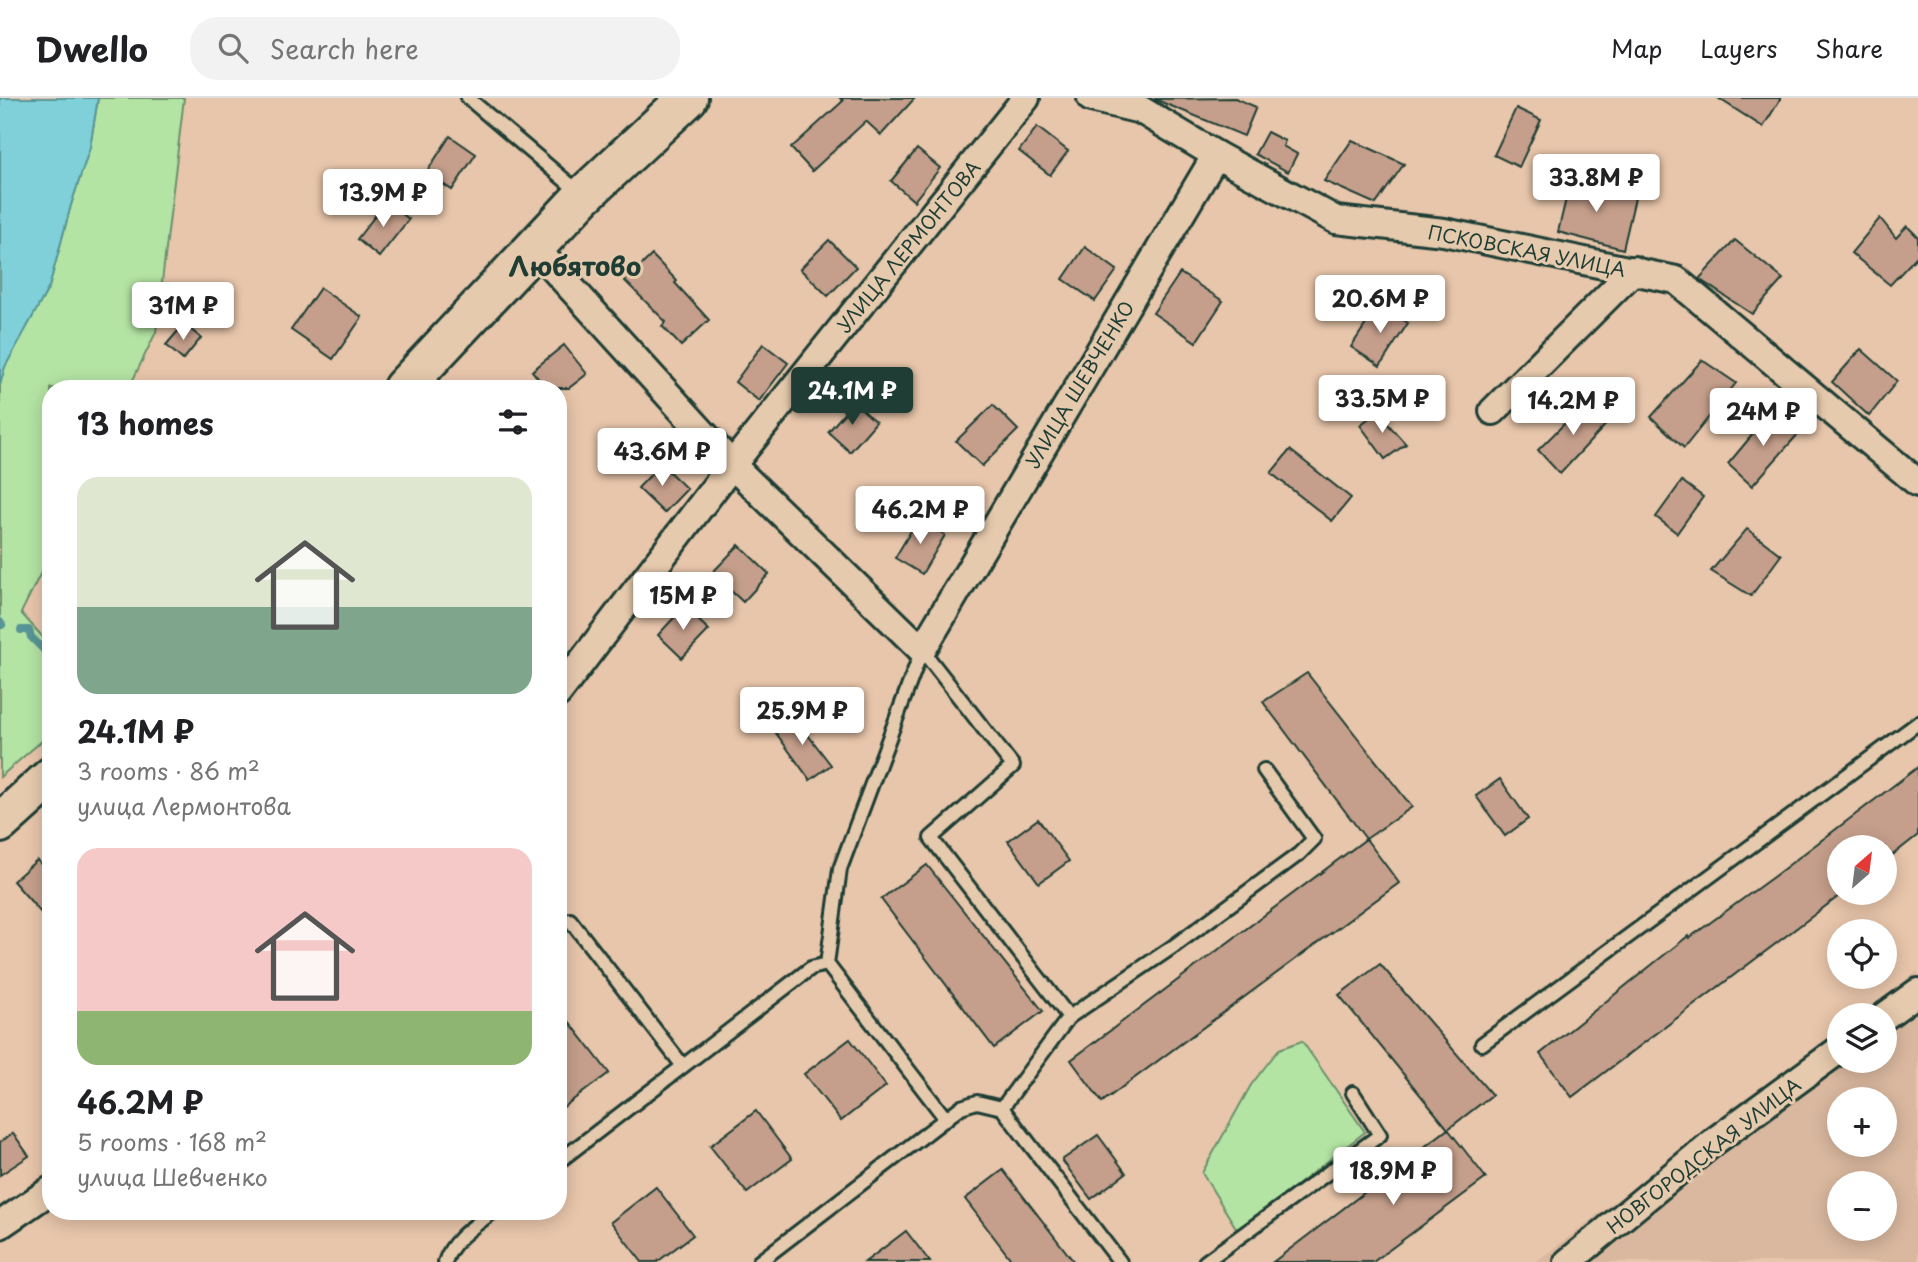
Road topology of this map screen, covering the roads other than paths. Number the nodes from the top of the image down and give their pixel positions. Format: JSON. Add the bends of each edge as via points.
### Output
{"nodes":[{"id":1,"x":468,"y":98,"type":"edge"},
{"id":2,"x":688,"y":98,"type":"edge"},
{"id":3,"x":1026,"y":98,"type":"edge"},
{"id":4,"x":1091,"y":98,"type":"edge"},
{"id":5,"x":1216,"y":155,"type":"junction"},
{"id":6,"x":583,"y":196,"type":"junction"},
{"id":7,"x":534,"y":247,"type":"junction"},
{"id":8,"x":1634,"y":270,"type":"junction"},
{"id":9,"x":410,"y":380,"type":"edge"},
{"id":10,"x":1493,"y":411,"type":"dead end"},
{"id":11,"x":732,"y":465,"type":"junction"},
{"id":12,"x":1918,"y":483,"type":"edge"},
{"id":13,"x":922,"y":650,"type":"junction"},
{"id":14,"x":567,"y":681,"type":"edge"},
{"id":15,"x":1918,"y":723,"type":"edge"},
{"id":16,"x":1264,"y":770,"type":"dead end"},
{"id":17,"x":42,"y":785,"type":"edge"},
{"id":18,"x":0,"y":823,"type":"edge"},
{"id":19,"x":570,"y":920,"type":"dead end"},
{"id":20,"x":827,"y":964,"type":"junction"},
{"id":21,"x":1918,"y":992,"type":"edge"},
{"id":22,"x":1897,"y":1007,"type":"edge"},
{"id":23,"x":1069,"y":1017,"type":"junction"},
{"id":24,"x":1482,"y":1044,"type":"dead end"},
{"id":25,"x":1827,"y":1059,"type":"edge"},
{"id":26,"x":683,"y":1066,"type":"junction"},
{"id":27,"x":1353,"y":1093,"type":"dead end"},
{"id":28,"x":1002,"y":1108,"type":"junction"},
{"id":29,"x":946,"y":1119,"type":"junction"},
{"id":30,"x":567,"y":1155,"type":"edge"},
{"id":31,"x":42,"y":1196,"type":"edge"},
{"id":32,"x":482,"y":1220,"type":"edge"},
{"id":33,"x":0,"y":1225,"type":"edge"},
{"id":34,"x":445,"y":1262,"type":"edge"},
{"id":35,"x":759,"y":1262,"type":"edge"},
{"id":36,"x":1120,"y":1262,"type":"edge"},
{"id":37,"x":1205,"y":1262,"type":"edge"},
{"id":38,"x":1568,"y":1262,"type":"edge"}],
"edges":[{"from":1,"to":6,"type":"lane"},
{"from":2,"to":6,"type":"main road"},
{"from":3,"to":11,"type":"street","name":"УЛИЦА ЛЕРМОНТОВА"},
{"from":4,"to":5,"type":"street","name":"ПСКОВСКАЯ УЛИЦА","via":[[1141,110]]},
{"from":5,"to":8,"type":"street","name":"ПСКОВСКАЯ УЛИЦА","via":[[1336,220],[1444,232]]},
{"from":5,"to":13,"type":"street","name":"УЛИЦА ШЕВЧЕНКО"},
{"from":6,"to":7,"type":"main road"},
{"from":7,"to":9,"type":"main road"},
{"from":7,"to":11,"type":"street"},
{"from":8,"to":10,"type":"street"},
{"from":8,"to":12,"type":"street","name":"ПСКОВСКАЯ УЛИЦА","via":[[1676,280]]},
{"from":11,"to":13,"type":"street"},
{"from":11,"to":14,"type":"street","name":"УЛИЦА ЛЕРМОНТОВА"},
{"from":13,"to":20,"type":"lane","via":[[840,869]]},
{"from":13,"to":23,"type":"lane","via":[[1013,766],[931,838]]},
{"from":15,"to":24,"type":"lane"},
{"from":16,"to":23,"type":"lane","via":[[1314,839],[1174,946]]},
{"from":17,"to":18,"type":"main road"},
{"from":19,"to":26,"type":"lane"},
{"from":20,"to":26,"type":"lane","via":[[811,968]]},
{"from":20,"to":29,"type":"lane"},
{"from":21,"to":22,"type":"street"},
{"from":23,"to":28,"type":"lane"},
{"from":25,"to":38,"type":"street","name":"НОВГОРОДСКАЯ УЛИЦА","via":[[1716,1140]]},
{"from":26,"to":30,"type":"lane"},
{"from":27,"to":37,"type":"lane","via":[[1380,1135]]},
{"from":28,"to":29,"type":"lane","via":[[977,1102]]},
{"from":28,"to":36,"type":"lane"},
{"from":29,"to":35,"type":"lane"},
{"from":31,"to":33,"type":"street"},
{"from":32,"to":34,"type":"lane","via":[[452,1246]]}]}
